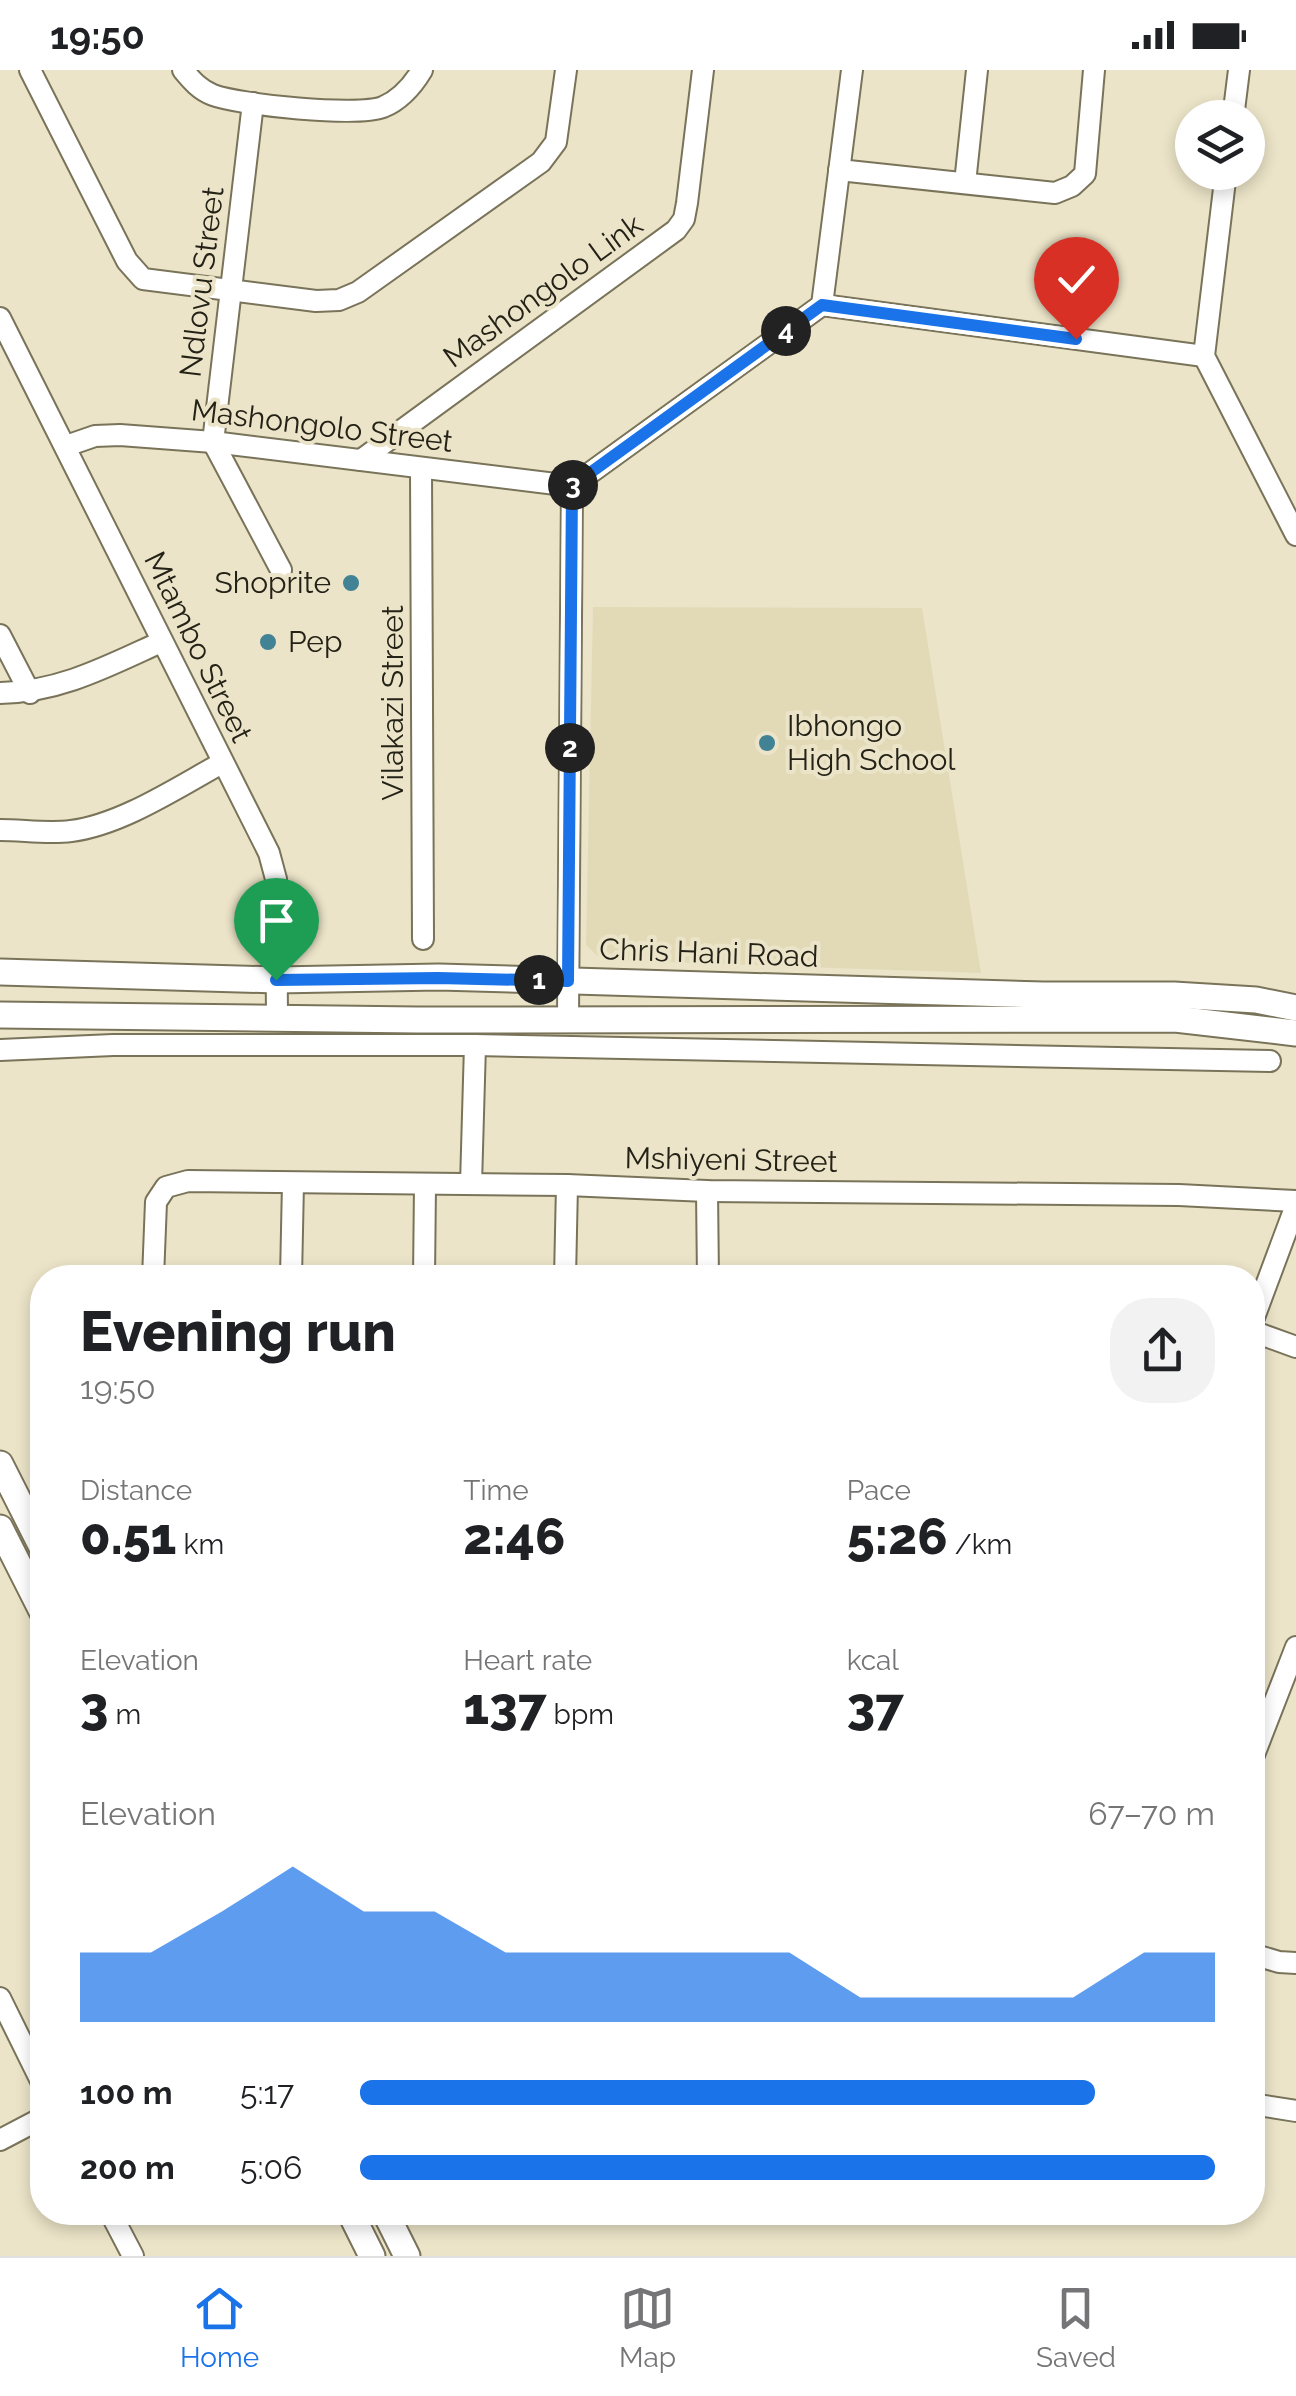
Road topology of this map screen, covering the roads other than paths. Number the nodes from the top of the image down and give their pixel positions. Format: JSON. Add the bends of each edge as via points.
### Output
{"nodes":[{"id":1,"x":30,"y":70,"type":"edge"},
{"id":2,"x":183,"y":70,"type":"edge"},
{"id":3,"x":422,"y":70,"type":"edge"},
{"id":4,"x":566,"y":70,"type":"edge"},
{"id":5,"x":703,"y":70,"type":"edge"},
{"id":6,"x":852,"y":70,"type":"edge"},
{"id":7,"x":977,"y":70,"type":"edge"},
{"id":8,"x":1094,"y":70,"type":"edge"},
{"id":9,"x":1240,"y":70,"type":"edge"},
{"id":10,"x":1236,"y":100,"type":"edge"},
{"id":11,"x":252,"y":104,"type":"junction"},
{"id":12,"x":839,"y":170,"type":"junction"},
{"id":13,"x":965,"y":182,"type":"junction"},
{"id":14,"x":1224,"y":190,"type":"edge"},
{"id":15,"x":233,"y":290,"type":"junction"},
{"id":16,"x":822,"y":305,"type":"junction"},
{"id":17,"x":0,"y":318,"type":"edge"},
{"id":18,"x":1204,"y":356,"type":"junction"},
{"id":19,"x":213,"y":442,"type":"junction"},
{"id":20,"x":66,"y":446,"type":"junction"},
{"id":21,"x":361,"y":460,"type":"junction"},
{"id":22,"x":422,"y":468,"type":"junction"},
{"id":23,"x":572,"y":486,"type":"junction"},
{"id":24,"x":1296,"y":535,"type":"edge"},
{"id":25,"x":282,"y":570,"type":"dead end"},
{"id":26,"x":0,"y":634,"type":"edge"},
{"id":27,"x":161,"y":642,"type":"junction"},
{"id":28,"x":0,"y":693,"type":"edge"},
{"id":29,"x":30,"y":693,"type":"junction"},
{"id":30,"x":222,"y":763,"type":"junction"},
{"id":31,"x":0,"y":830,"type":"edge"},
{"id":32,"x":423,"y":939,"type":"dead end"},
{"id":33,"x":0,"y":972,"type":"edge"},
{"id":34,"x":276,"y":980,"type":"junction"},
{"id":35,"x":568,"y":981,"type":"junction"},
{"id":36,"x":1296,"y":993,"type":"edge"},
{"id":37,"x":1256,"y":1000,"type":"junction"},
{"id":38,"x":0,"y":1015,"type":"edge"},
{"id":39,"x":568,"y":1017,"type":"junction"},
{"id":40,"x":277,"y":1018,"type":"junction"},
{"id":41,"x":1292,"y":1028,"type":"edge"},
{"id":42,"x":475,"y":1045,"type":"junction"},
{"id":43,"x":0,"y":1050,"type":"edge"},
{"id":44,"x":1270,"y":1061,"type":"dead end"},
{"id":45,"x":293,"y":1182,"type":"junction"},
{"id":46,"x":471,"y":1184,"type":"junction"},
{"id":47,"x":425,"y":1186,"type":"junction"},
{"id":48,"x":567,"y":1186,"type":"junction"},
{"id":49,"x":707,"y":1192,"type":"junction"},
{"id":50,"x":1296,"y":1203,"type":"edge"},
{"id":51,"x":153,"y":1265,"type":"edge"},
{"id":52,"x":292,"y":1265,"type":"edge"},
{"id":53,"x":424,"y":1265,"type":"edge"},
{"id":54,"x":565,"y":1265,"type":"edge"},
{"id":55,"x":708,"y":1265,"type":"edge"},
{"id":56,"x":1265,"y":1288,"type":"edge"},
{"id":57,"x":1265,"y":1335,"type":"edge"},
{"id":58,"x":1296,"y":1346,"type":"edge"},
{"id":59,"x":0,"y":1464,"type":"edge"},
{"id":60,"x":30,"y":1523,"type":"edge"},
{"id":61,"x":0,"y":1528,"type":"edge"},
{"id":62,"x":30,"y":1587,"type":"edge"},
{"id":63,"x":1296,"y":1647,"type":"edge"},
{"id":64,"x":1265,"y":1727,"type":"edge"},
{"id":65,"x":1265,"y":1958,"type":"edge"},
{"id":66,"x":1296,"y":1962,"type":"edge"},
{"id":67,"x":0,"y":1998,"type":"edge"},
{"id":68,"x":30,"y":2059,"type":"edge"},
{"id":69,"x":1265,"y":2106,"type":"edge"},
{"id":70,"x":1296,"y":2111,"type":"edge"},
{"id":71,"x":30,"y":2124,"type":"edge"},
{"id":72,"x":0,"y":2140,"type":"edge"},
{"id":73,"x":117,"y":2225,"type":"edge"},
{"id":74,"x":356,"y":2225,"type":"edge"},
{"id":75,"x":392,"y":2225,"type":"edge"},
{"id":76,"x":133,"y":2256,"type":"edge"},
{"id":77,"x":372,"y":2256,"type":"edge"},
{"id":78,"x":407,"y":2256,"type":"edge"}],
"edges":[{"from":1,"to":15,"type":"street","via":[[136,272],[151,283]]},
{"from":2,"to":11,"type":"street","via":[[203,90]]},
{"from":3,"to":11,"type":"street","via":[[381,108]]},
{"from":4,"to":15,"type":"street","via":[[556,142],[541,162],[358,292],[327,301]]},
{"from":5,"to":21,"type":"street","name":"Mashongolo Link","via":[[689,192],[676,230]]},
{"from":6,"to":12,"type":"street"},
{"from":7,"to":13,"type":"street"},
{"from":8,"to":13,"type":"street","via":[[1085,174],[1072,186],[1055,192]]},
{"from":9,"to":10,"type":"street"},
{"from":11,"to":15,"type":"street","name":"Ndlovu Street"},
{"from":12,"to":13,"type":"street"},
{"from":12,"to":16,"type":"street"},
{"from":14,"to":18,"type":"street"},
{"from":15,"to":19,"type":"street","name":"Ndlovu Street"},
{"from":16,"to":18,"type":"street"},
{"from":16,"to":23,"type":"street"},
{"from":17,"to":20,"type":"street","name":"Mtambo Street"},
{"from":18,"to":24,"type":"street"},
{"from":19,"to":20,"type":"street","name":"Mashongolo Street","via":[[95,436]]},
{"from":19,"to":21,"type":"street","name":"Mashongolo Street"},
{"from":19,"to":25,"type":"street"},
{"from":20,"to":27,"type":"street","name":"Mtambo Street"},
{"from":21,"to":22,"type":"street","name":"Mashongolo Street"},
{"from":22,"to":23,"type":"street","name":"Mashongolo Street"},
{"from":22,"to":32,"type":"street","name":"Vilakazi Street"},
{"from":23,"to":35,"type":"street"},
{"from":26,"to":29,"type":"street"},
{"from":27,"to":29,"type":"street","via":[[80,680]]},
{"from":27,"to":30,"type":"street","name":"Mtambo Street"},
{"from":28,"to":29,"type":"street"},
{"from":30,"to":31,"type":"street","via":[[88,828]]},
{"from":30,"to":34,"type":"street","name":"Mtambo Street","via":[[269,852],[276,879]]},
{"from":33,"to":34,"type":"main road","name":"Chris Hani Road"},
{"from":34,"to":35,"type":"main road","name":"Chris Hani Road"},
{"from":34,"to":40,"type":"street","name":"Mtambo Street"},
{"from":35,"to":37,"type":"main road","name":"Chris Hani Road"},
{"from":35,"to":39,"type":"street"},
{"from":36,"to":37,"type":"main road"},
{"from":37,"to":41,"type":"main road","name":"Chris Hani Road"},
{"from":38,"to":40,"type":"main road","name":"Chris Hani Road"},
{"from":39,"to":40,"type":"main road","name":"Chris Hani Road"},
{"from":39,"to":41,"type":"main road","name":"Chris Hani Road","via":[[1175,1018]]},
{"from":42,"to":43,"type":"street"},
{"from":42,"to":44,"type":"street"},
{"from":42,"to":46,"type":"street"},
{"from":45,"to":47,"type":"street","name":"Mshiyeni Street"},
{"from":45,"to":51,"type":"street","name":"Mshiyeni Street","via":[[188,1181],[166,1187],[156,1202]]},
{"from":45,"to":52,"type":"street"},
{"from":46,"to":47,"type":"street","name":"Mshiyeni Street"},
{"from":46,"to":48,"type":"street","name":"Mshiyeni Street"},
{"from":47,"to":53,"type":"street"},
{"from":48,"to":49,"type":"street","name":"Mshiyeni Street"},
{"from":48,"to":54,"type":"street"},
{"from":49,"to":50,"type":"street","name":"Mshiyeni Street","via":[[1179,1195]]},
{"from":49,"to":55,"type":"street"},
{"from":50,"to":56,"type":"street"},
{"from":57,"to":58,"type":"street"},
{"from":59,"to":60,"type":"main road"},
{"from":61,"to":62,"type":"main road"},
{"from":63,"to":64,"type":"street"},
{"from":65,"to":66,"type":"street"},
{"from":67,"to":68,"type":"street"},
{"from":69,"to":70,"type":"street"},
{"from":71,"to":72,"type":"street"},
{"from":73,"to":76,"type":"street"},
{"from":74,"to":77,"type":"main road"},
{"from":75,"to":78,"type":"main road"}]}
